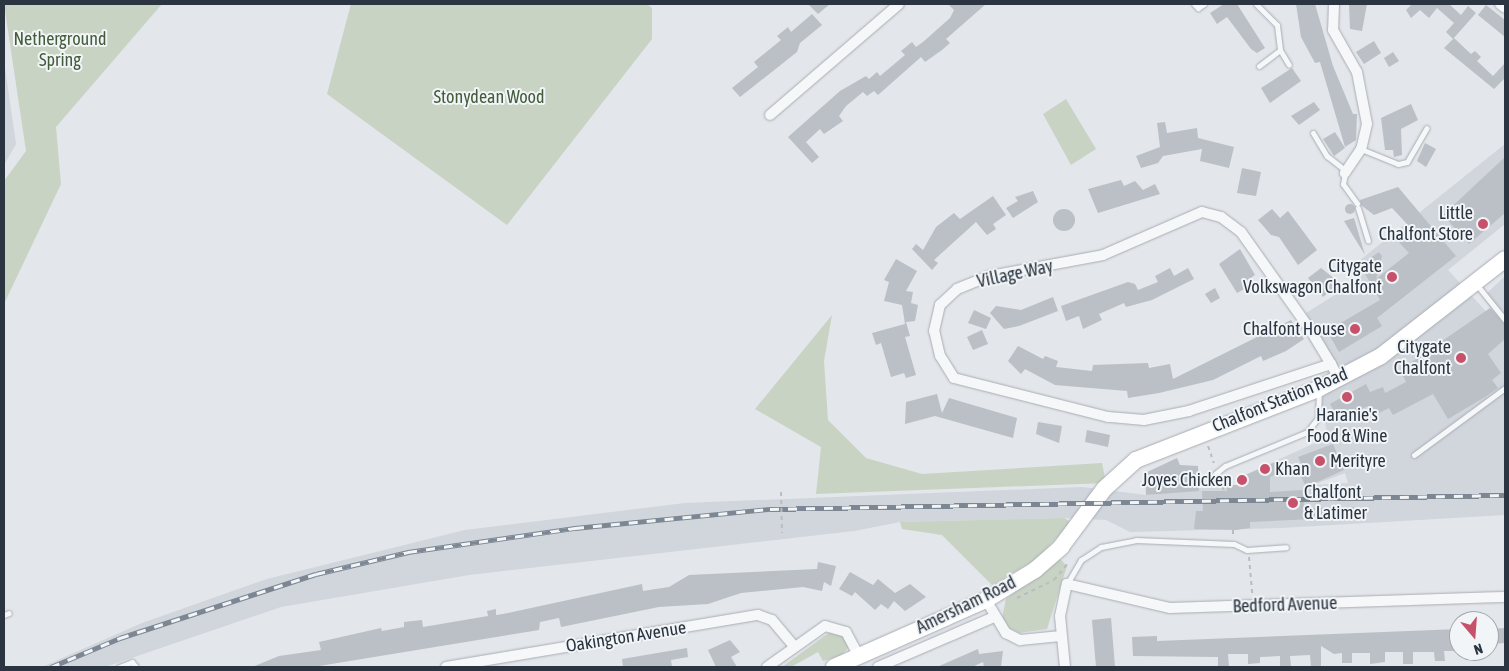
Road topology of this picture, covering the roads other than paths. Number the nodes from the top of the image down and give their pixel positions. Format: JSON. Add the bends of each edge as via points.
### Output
{"nodes":[{"id":1,"x":898,"y":4,"type":"edge"},
{"id":2,"x":1194,"y":4,"type":"edge"},
{"id":3,"x":1204,"y":4,"type":"edge"},
{"id":4,"x":1256,"y":4,"type":"edge"},
{"id":5,"x":1334,"y":4,"type":"edge"},
{"id":6,"x":1500,"y":4,"type":"edge"},
{"id":7,"x":1505,"y":8,"type":"edge"},
{"id":8,"x":1280,"y":50,"type":"junction"},
{"id":9,"x":1290,"y":65,"type":"dead end"},
{"id":10,"x":1259,"y":66,"type":"dead end"},
{"id":11,"x":770,"y":116,"type":"dead end"},
{"id":12,"x":1427,"y":128,"type":"dead end"},
{"id":13,"x":1313,"y":133,"type":"dead end"},
{"id":14,"x":1362,"y":149,"type":"junction"},
{"id":15,"x":1346,"y":172,"type":"junction"},
{"id":16,"x":1368,"y":240,"type":"dead end"},
{"id":17,"x":1505,"y":259,"type":"edge"},
{"id":18,"x":1477,"y":285,"type":"junction"},
{"id":19,"x":1505,"y":320,"type":"edge"},
{"id":20,"x":1331,"y":364,"type":"junction"},
{"id":21,"x":1339,"y":379,"type":"junction"},
{"id":22,"x":1505,"y":388,"type":"edge"},
{"id":23,"x":1318,"y":389,"type":"junction"},
{"id":24,"x":1414,"y":455,"type":"dead end"},
{"id":25,"x":1215,"y":474,"type":"dead end"},
{"id":26,"x":1081,"y":521,"type":"joint"},
{"id":27,"x":1286,"y":547,"type":"dead end"},
{"id":28,"x":1067,"y":584,"type":"junction"},
{"id":29,"x":1505,"y":597,"type":"edge"},
{"id":30,"x":986,"y":600,"type":"junction"},
{"id":31,"x":994,"y":617,"type":"junction"},
{"id":32,"x":1061,"y":636,"type":"junction"},
{"id":33,"x":794,"y":646,"type":"junction"},
{"id":34,"x":858,"y":655,"type":"junction"},
{"id":35,"x":496,"y":663,"type":"edge"},
{"id":36,"x":119,"y":667,"type":"edge"},
{"id":37,"x":136,"y":667,"type":"edge"},
{"id":38,"x":446,"y":667,"type":"edge"},
{"id":39,"x":767,"y":667,"type":"edge"},
{"id":40,"x":834,"y":667,"type":"edge"},
{"id":41,"x":878,"y":667,"type":"edge"},
{"id":42,"x":1064,"y":667,"type":"edge"}],
"edges":[{"from":1,"to":11,"type":"street"},
{"from":2,"to":3,"type":"lane","via":[[1198,8]]},
{"from":4,"to":8,"type":"lane","via":[[1277,25]]},
{"from":5,"to":14,"type":"street","via":[[1333,30],[1357,72],[1367,124]]},
{"from":6,"to":7,"type":"street"},
{"from":8,"to":9,"type":"lane"},
{"from":8,"to":10,"type":"lane"},
{"from":12,"to":14,"type":"lane","via":[[1407,162],[1398,164]]},
{"from":13,"to":15,"type":"lane","via":[[1327,156]]},
{"from":14,"to":15,"type":"street"},
{"from":15,"to":16,"type":"lane","via":[[1342,184],[1357,205]]},
{"from":17,"to":18,"type":"main road","name":"Chalfont Station Road"},
{"from":18,"to":19,"type":"lane"},
{"from":18,"to":21,"type":"main road","name":"Chalfont Station Road","via":[[1410,338]]},
{"from":20,"to":20,"type":"street","name":"Village Way","via":[[1241,232],[1222,218],[1202,212],[1103,255],[990,276],[957,289],[940,305],[934,331],[940,356],[954,378],[1053,404],[1135,419],[1189,411]]},
{"from":20,"to":21,"type":"street","name":"Village Way"},
{"from":21,"to":23,"type":"main road","name":"Chalfont Station Road"},
{"from":22,"to":24,"type":"lane"},
{"from":23,"to":25,"type":"lane","via":[[1318,418],[1307,432],[1225,466]]},
{"from":23,"to":26,"type":"main road","name":"Chalfont Station Road","via":[[1136,460],[1104,489]]},
{"from":26,"to":30,"type":"main road","name":"Amersham Road","via":[[1035,570]]},
{"from":27,"to":28,"type":"lane","via":[[1247,550],[1234,544],[1136,540],[1102,547],[1081,560]]},
{"from":28,"to":29,"type":"street","name":"Bedford Avenue","via":[[1170,608]]},
{"from":28,"to":32,"type":"street","via":[[1060,616]]},
{"from":30,"to":31,"type":"street"},
{"from":30,"to":34,"type":"main road","name":"Amersham Road"},
{"from":31,"to":32,"type":"street","via":[[1006,633],[1020,640]]},
{"from":31,"to":41,"type":"street","name":"Amersham Road"},
{"from":32,"to":42,"type":"street"},
{"from":33,"to":34,"type":"street","via":[[825,626],[837,626],[846,632]]},
{"from":33,"to":35,"type":"street","name":"Oakington Avenue","via":[[772,620],[758,615]]},
{"from":33,"to":39,"type":"street"},
{"from":34,"to":40,"type":"main road","name":"Amersham Road"},
{"from":35,"to":38,"type":"street","name":"Oakington Avenue"},
{"from":36,"to":37,"type":"lane","via":[[132,662]]}]}
